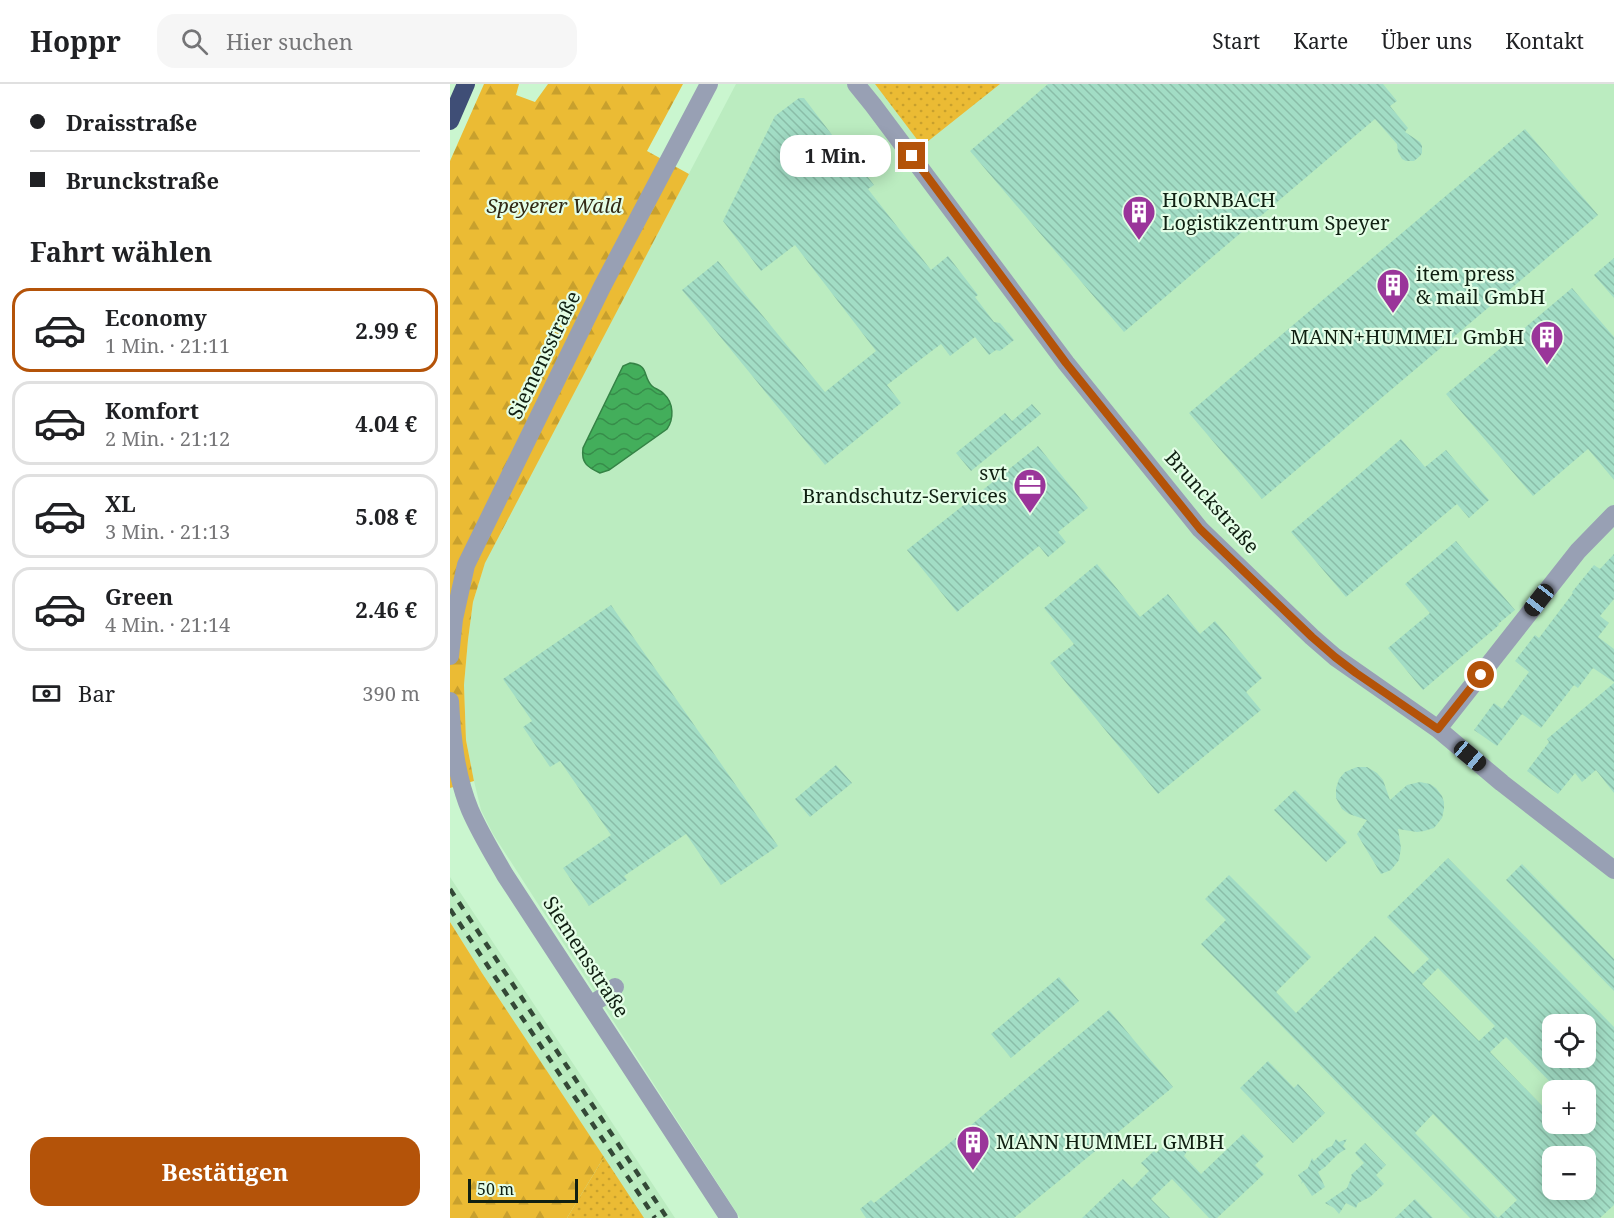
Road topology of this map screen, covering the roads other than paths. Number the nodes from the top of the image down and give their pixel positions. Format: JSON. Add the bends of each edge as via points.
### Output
{"nodes":[{"id":1,"x":466,"y":84,"type":"edge"},
{"id":2,"x":709,"y":84,"type":"edge"},
{"id":3,"x":856,"y":84,"type":"edge"},
{"id":4,"x":450,"y":121,"type":"edge"},
{"id":5,"x":1614,"y":514,"type":"edge"},
{"id":6,"x":450,"y":656,"type":"edge"},
{"id":7,"x":450,"y":701,"type":"edge"},
{"id":8,"x":1438,"y":729,"type":"junction"},
{"id":9,"x":1614,"y":870,"type":"edge"},
{"id":10,"x":615,"y":987,"type":"dead end"},
{"id":11,"x":590,"y":1005,"type":"junction"},
{"id":12,"x":729,"y":1218,"type":"edge"}],
"edges":[{"from":1,"to":4,"type":"highway"},
{"from":2,"to":6,"type":"street","name":"Siemensstraße","via":[[602,287],[466,565]]},
{"from":3,"to":8,"type":"street","name":"Brunckstraße","via":[[1066,363],[1200,529],[1335,657]]},
{"from":5,"to":8,"type":"street","via":[[1578,551]]},
{"from":7,"to":11,"type":"street","name":"Siemensstraße","via":[[457,762],[469,808],[505,875]]},
{"from":8,"to":9,"type":"street","name":"Brunckstraße"},
{"from":10,"to":11,"type":"street"},
{"from":11,"to":12,"type":"street","name":"Siemensstraße"}]}
